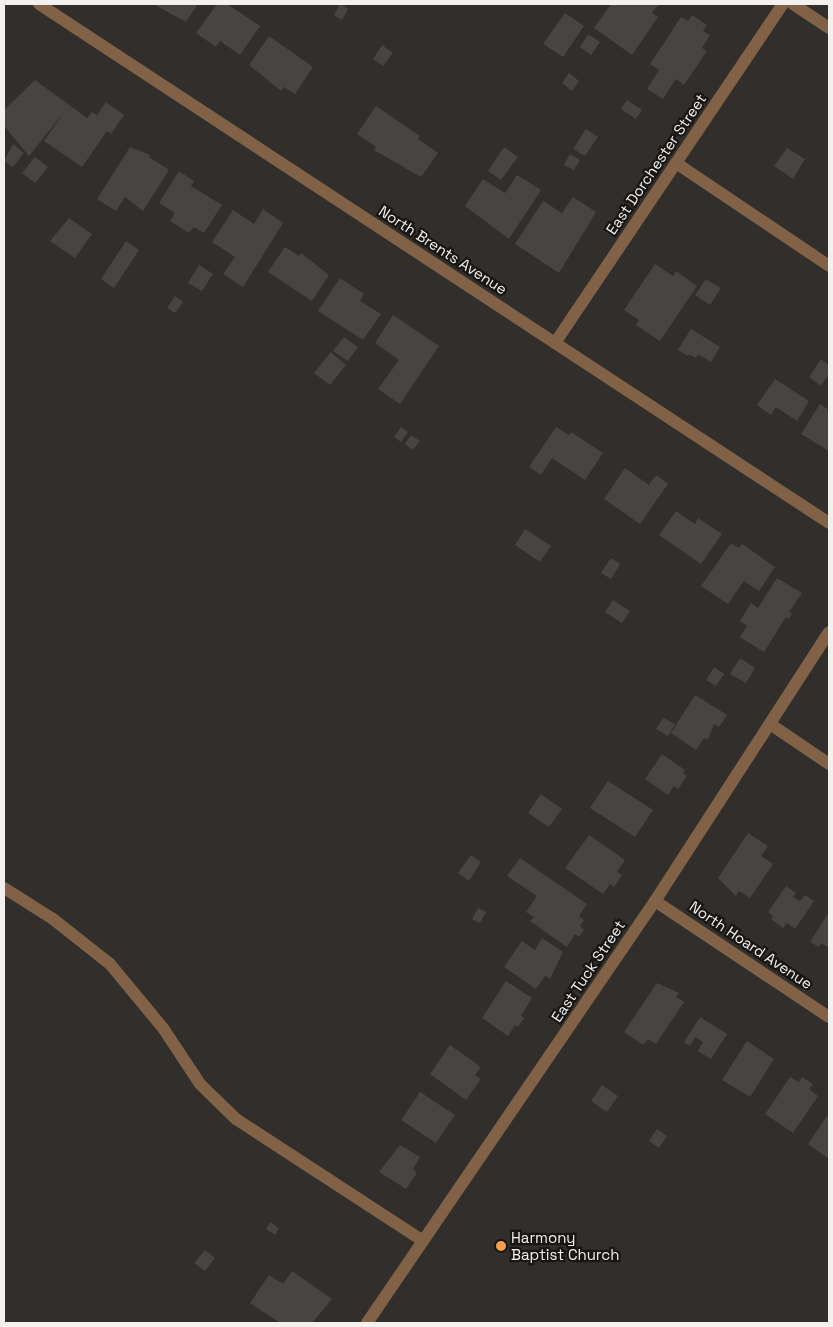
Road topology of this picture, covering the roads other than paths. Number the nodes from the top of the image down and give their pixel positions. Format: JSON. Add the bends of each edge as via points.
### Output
{"nodes":[{"id":1,"x":39,"y":4,"type":"edge"},
{"id":2,"x":784,"y":4,"type":"edge"},
{"id":3,"x":792,"y":4,"type":"edge"},
{"id":4,"x":829,"y":28,"type":"edge"},
{"id":5,"x":676,"y":163,"type":"junction"},
{"id":6,"x":829,"y":266,"type":"edge"},
{"id":7,"x":555,"y":343,"type":"junction"},
{"id":8,"x":829,"y":522,"type":"edge"},
{"id":9,"x":829,"y":632,"type":"edge"},
{"id":10,"x":770,"y":724,"type":"junction"},
{"id":11,"x":829,"y":764,"type":"edge"},
{"id":12,"x":4,"y":888,"type":"edge"},
{"id":13,"x":655,"y":900,"type":"junction"},
{"id":14,"x":829,"y":1017,"type":"edge"},
{"id":15,"x":424,"y":1241,"type":"junction"},
{"id":16,"x":367,"y":1323,"type":"edge"}],
"edges":[{"from":1,"to":7,"type":"street","name":"North Brents Avenue"},
{"from":2,"to":5,"type":"street","name":"East Dorchester Street"},
{"from":3,"to":4,"type":"street"},
{"from":5,"to":6,"type":"street"},
{"from":5,"to":7,"type":"street","name":"East Dorchester Street"},
{"from":7,"to":8,"type":"street","name":"North Brents Avenue"},
{"from":9,"to":10,"type":"street","name":"East Tuck Street"},
{"from":10,"to":11,"type":"street"},
{"from":10,"to":13,"type":"street","name":"East Tuck Street"},
{"from":12,"to":15,"type":"street","via":[[53,919],[110,964],[164,1028],[200,1084],[236,1119]]},
{"from":13,"to":14,"type":"street","name":"North Hoard Avenue"},
{"from":13,"to":15,"type":"street","name":"East Tuck Street"},
{"from":15,"to":16,"type":"street","name":"East Tuck Street"}]}
